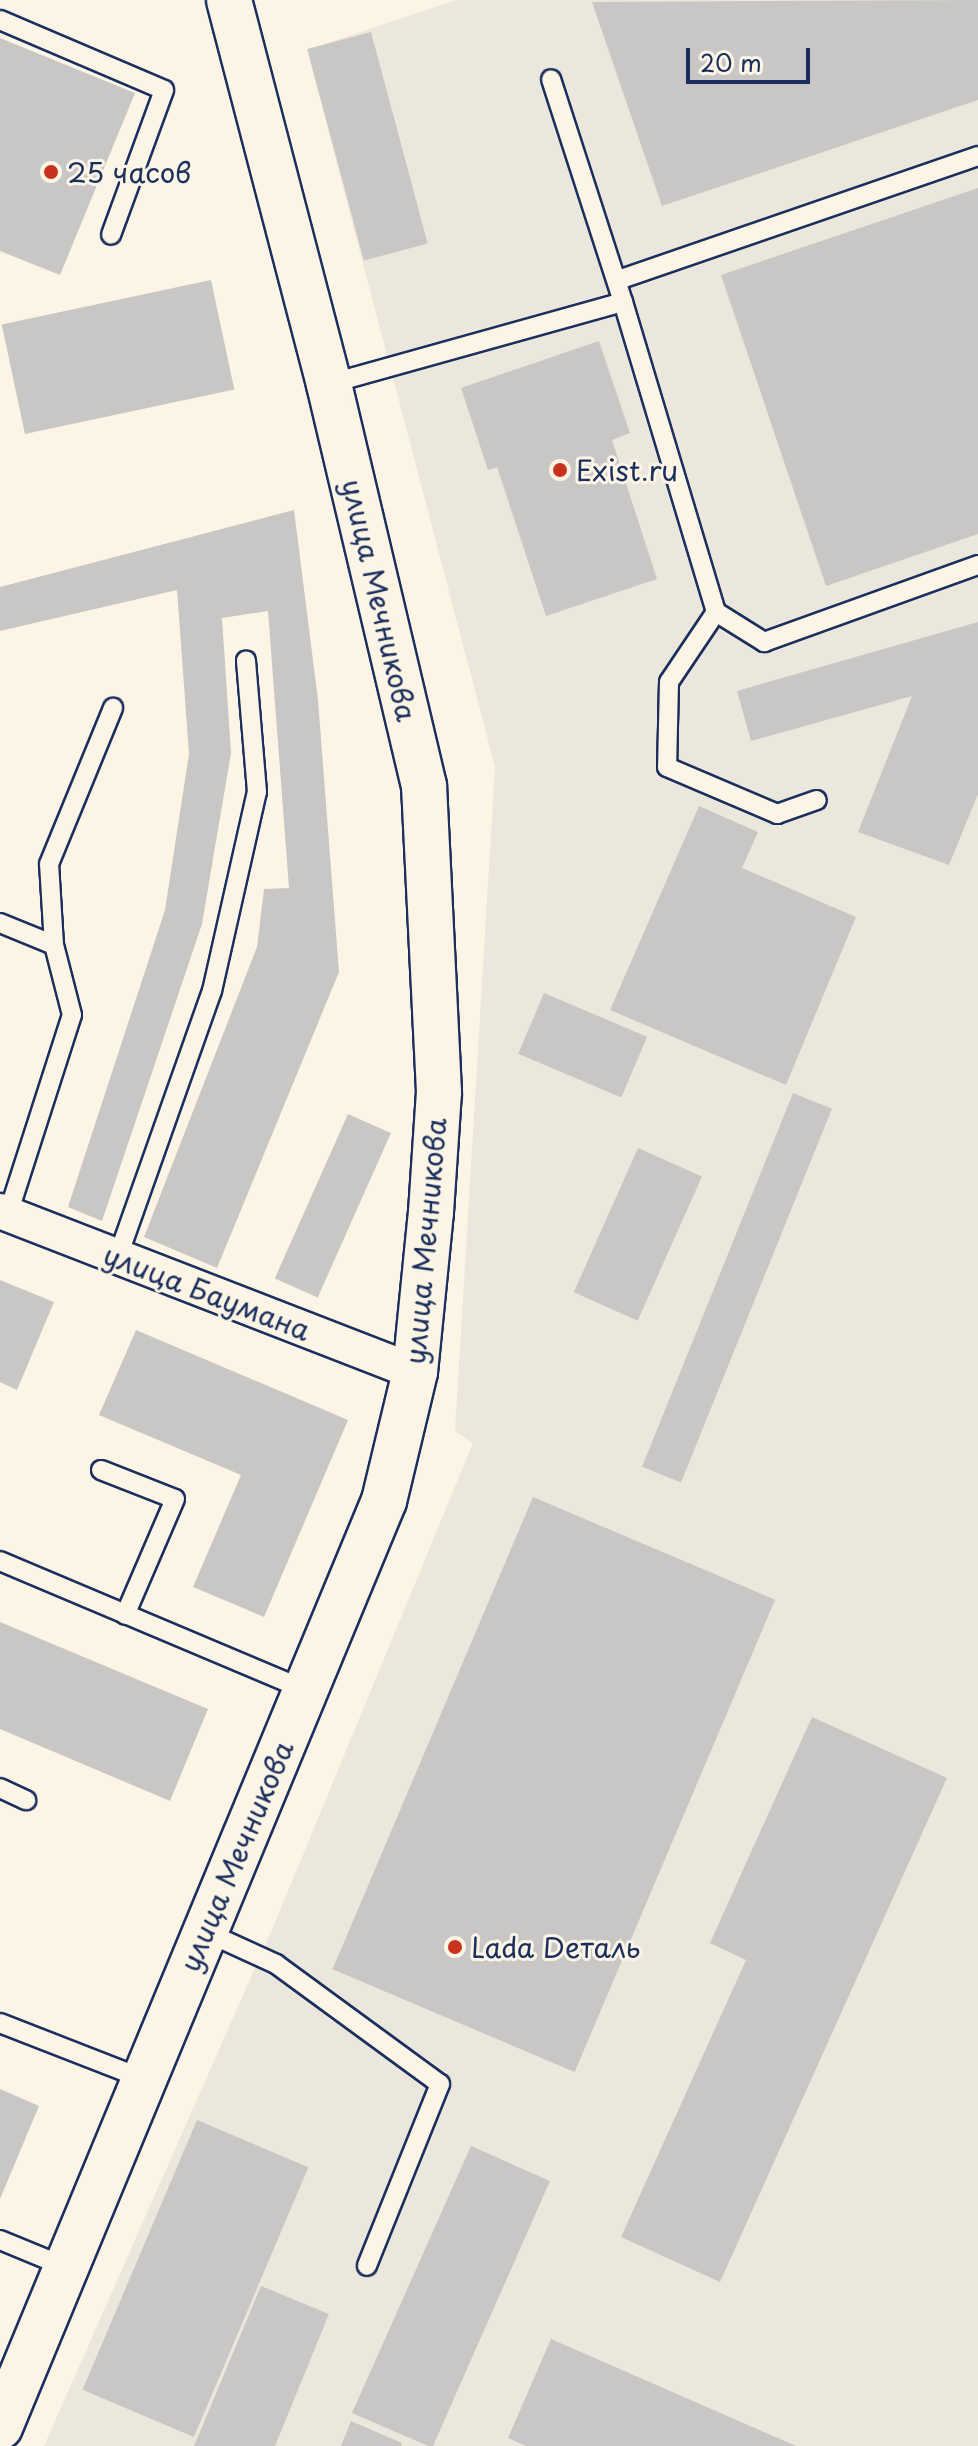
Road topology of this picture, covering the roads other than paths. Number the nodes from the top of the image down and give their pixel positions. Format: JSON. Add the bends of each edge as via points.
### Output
{"nodes":[{"id":1,"x":229,"y":0,"type":"edge"},
{"id":2,"x":0,"y":20,"type":"edge"},
{"id":3,"x":551,"y":79,"type":"dead end"},
{"id":4,"x":978,"y":156,"type":"edge"},
{"id":5,"x":111,"y":235,"type":"dead end"},
{"id":6,"x":618,"y":280,"type":"junction"},
{"id":7,"x":623,"y":302,"type":"junction"},
{"id":8,"x":329,"y":384,"type":"junction"},
{"id":9,"x":978,"y":565,"type":"edge"},
{"id":10,"x":716,"y":612,"type":"junction"},
{"id":11,"x":246,"y":660,"type":"dead end"},
{"id":12,"x":113,"y":708,"type":"dead end"},
{"id":13,"x":817,"y":800,"type":"dead end"},
{"id":14,"x":0,"y":923,"type":"edge"},
{"id":15,"x":54,"y":945,"type":"junction"},
{"id":16,"x":4,"y":1213,"type":"edge"},
{"id":17,"x":117,"y":1259,"type":"junction"},
{"id":18,"x":415,"y":1372,"type":"junction"},
{"id":19,"x":101,"y":1470,"type":"dead end"},
{"id":20,"x":0,"y":1561,"type":"edge"},
{"id":21,"x":125,"y":1615,"type":"junction"},
{"id":22,"x":308,"y":1691,"type":"junction"},
{"id":23,"x":0,"y":1788,"type":"edge"},
{"id":24,"x":26,"y":1800,"type":"dead end"},
{"id":25,"x":203,"y":1931,"type":"junction"},
{"id":26,"x":0,"y":2023,"type":"edge"},
{"id":27,"x":141,"y":2078,"type":"junction"},
{"id":28,"x":0,"y":2240,"type":"edge"},
{"id":29,"x":63,"y":2266,"type":"junction"},
{"id":30,"x":367,"y":2266,"type":"dead end"},
{"id":31,"x":0,"y":2427,"type":"edge"}],
"edges":[{"from":1,"to":8,"type":"street","name":"улица Мечникова"},
{"from":2,"to":5,"type":"lane","via":[[164,90]]},
{"from":3,"to":6,"type":"lane"},
{"from":4,"to":6,"type":"lane"},
{"from":6,"to":7,"type":"lane"},
{"from":7,"to":8,"type":"lane"},
{"from":7,"to":10,"type":"lane"},
{"from":8,"to":18,"type":"street","name":"улица Мечникова","via":[[424,786],[439,1092]]},
{"from":9,"to":10,"type":"lane","via":[[764,642]]},
{"from":10,"to":13,"type":"lane","via":[[669,682],[667,767],[777,814]]},
{"from":11,"to":17,"type":"lane","via":[[257,792],[212,991]]},
{"from":12,"to":15,"type":"lane","via":[[49,864]]},
{"from":14,"to":15,"type":"lane"},
{"from":15,"to":16,"type":"lane","via":[[72,1015]]},
{"from":16,"to":17,"type":"street","name":"улица Баумана"},
{"from":17,"to":18,"type":"street","name":"улица Баумана"},
{"from":18,"to":22,"type":"street","name":"улица Мечникова","via":[[384,1501]]},
{"from":19,"to":21,"type":"lane","via":[[175,1499]]},
{"from":20,"to":21,"type":"lane"},
{"from":21,"to":22,"type":"lane"},
{"from":22,"to":25,"type":"street","name":"улица Мечникова"},
{"from":23,"to":24,"type":"lane"},
{"from":25,"to":27,"type":"street","name":"улица Мечникова"},
{"from":25,"to":30,"type":"lane","via":[[276,1964],[440,2084]]},
{"from":26,"to":27,"type":"lane"},
{"from":27,"to":29,"type":"street","name":"улица Мечникова"},
{"from":28,"to":29,"type":"lane"},
{"from":29,"to":31,"type":"street","name":"улица Мечникова"}]}
